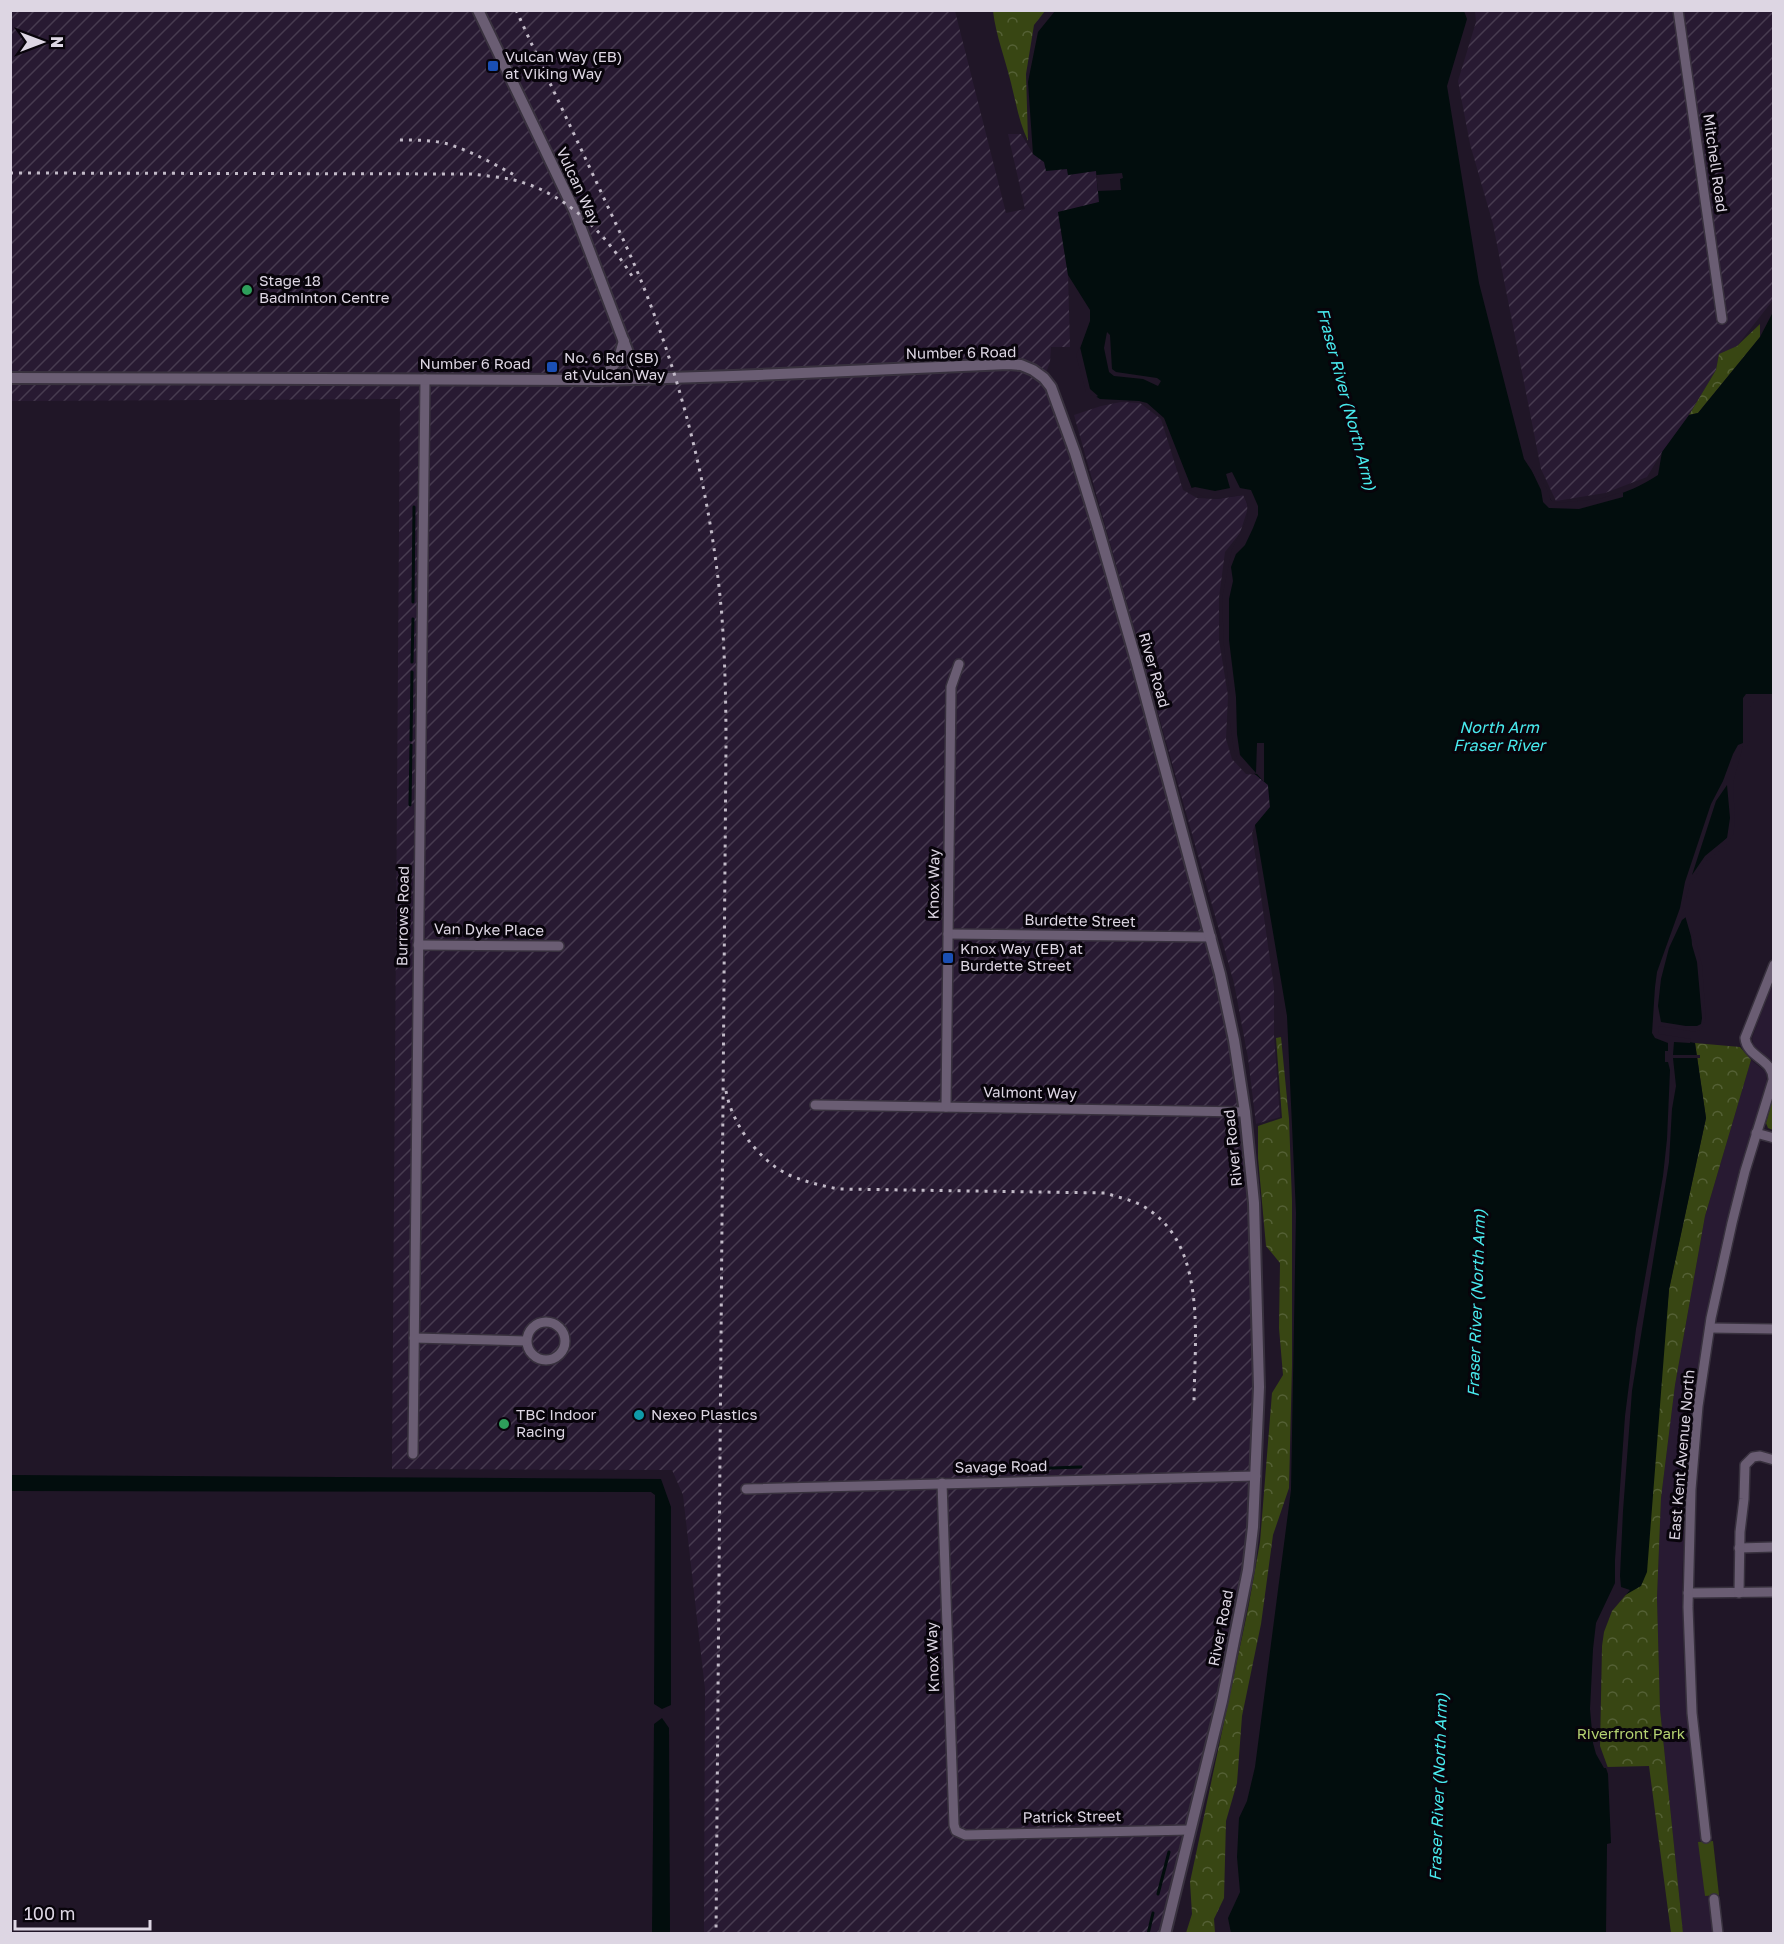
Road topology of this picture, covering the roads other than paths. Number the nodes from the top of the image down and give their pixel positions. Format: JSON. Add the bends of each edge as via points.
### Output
{"nodes":[{"id":1,"x":478,"y":10,"type":"edge"},
{"id":2,"x":1678,"y":10,"type":"edge"},
{"id":3,"x":1722,"y":319,"type":"dead end"},
{"id":4,"x":624,"y":341,"type":"junction"},
{"id":5,"x":10,"y":378,"type":"edge"},
{"id":6,"x":1044,"y":378,"type":"joint"},
{"id":7,"x":426,"y":379,"type":"junction"},
{"id":8,"x":638,"y":379,"type":"junction"},
{"id":9,"x":602,"y":380,"type":"junction"},
{"id":10,"x":959,"y":664,"type":"dead end"},
{"id":11,"x":948,"y":934,"type":"junction"},
{"id":12,"x":1211,"y":937,"type":"junction"},
{"id":13,"x":418,"y":945,"type":"junction"},
{"id":14,"x":559,"y":946,"type":"dead end"},
{"id":15,"x":1773,"y":965,"type":"edge"},
{"id":16,"x":815,"y":1105,"type":"dead end"},
{"id":17,"x":946,"y":1107,"type":"junction"},
{"id":18,"x":1245,"y":1112,"type":"junction"},
{"id":19,"x":1756,"y":1133,"type":"junction"},
{"id":20,"x":1773,"y":1138,"type":"edge"},
{"id":21,"x":1710,"y":1328,"type":"junction"},
{"id":22,"x":1773,"y":1329,"type":"edge"},
{"id":23,"x":414,"y":1338,"type":"junction"},
{"id":24,"x":526,"y":1341,"type":"junction"},
{"id":25,"x":413,"y":1454,"type":"dead end"},
{"id":26,"x":1773,"y":1460,"type":"edge"},
{"id":27,"x":1256,"y":1476,"type":"junction"},
{"id":28,"x":942,"y":1483,"type":"junction"},
{"id":29,"x":746,"y":1489,"type":"dead end"},
{"id":30,"x":1773,"y":1547,"type":"edge"},
{"id":31,"x":1739,"y":1548,"type":"junction"},
{"id":32,"x":1688,"y":1593,"type":"junction"},
{"id":33,"x":1739,"y":1593,"type":"junction"},
{"id":34,"x":1773,"y":1593,"type":"edge"},
{"id":35,"x":1190,"y":1830,"type":"junction"},
{"id":36,"x":956,"y":1831,"type":"joint"},
{"id":37,"x":1706,"y":1838,"type":"dead end"},
{"id":38,"x":1714,"y":1899,"type":"dead end"},
{"id":39,"x":1166,"y":1934,"type":"edge"},
{"id":40,"x":1718,"y":1934,"type":"edge"}],
"edges":[{"from":1,"to":4,"type":"street","name":"Vulcan Way","via":[[574,210]]},
{"from":2,"to":3,"type":"street","name":"Mitchell Road"},
{"from":4,"to":8,"type":"street","name":"Vulcan Way"},
{"from":4,"to":9,"type":"street","via":[[619,358]]},
{"from":5,"to":7,"type":"street","name":"Number 6 Road"},
{"from":6,"to":8,"type":"street","name":"Number 6 Road","via":[[1027,368],[1008,364]]},
{"from":6,"to":12,"type":"street","name":"River Road","via":[[1056,399],[1098,528]]},
{"from":7,"to":9,"type":"street","name":"Number 6 Road"},
{"from":7,"to":13,"type":"street","name":"Burrows Road"},
{"from":8,"to":9,"type":"street","name":"Number 6 Road"},
{"from":10,"to":11,"type":"street","name":"Knox Way","via":[[951,687]]},
{"from":11,"to":12,"type":"street","name":"Burdette Street"},
{"from":11,"to":17,"type":"street","name":"Knox Way"},
{"from":12,"to":18,"type":"street","name":"River Road"},
{"from":13,"to":14,"type":"street","name":"Van Dyke Place"},
{"from":13,"to":23,"type":"street","name":"Burrows Road"},
{"from":15,"to":19,"type":"street","name":"East Kent Avenue North","via":[[1746,1035],[1746,1046],[1766,1063],[1773,1076]]},
{"from":16,"to":17,"type":"street","name":"Valmont Way"},
{"from":17,"to":18,"type":"street","name":"Valmont Way"},
{"from":18,"to":27,"type":"street","name":"River Road","via":[[1254,1203],[1259,1336]]},
{"from":19,"to":20,"type":"street"},
{"from":19,"to":21,"type":"street","name":"East Kent Avenue North"},
{"from":21,"to":22,"type":"street"},
{"from":21,"to":32,"type":"street","name":"East Kent Avenue North","via":[[1691,1489]]},
{"from":23,"to":24,"type":"street"},
{"from":23,"to":25,"type":"street","name":"Burrows Road"},
{"from":24,"to":24,"type":"street","via":[[534,1357],[545,1361],[561,1353],[565,1341],[556,1324],[542,1322],[531,1328]]},
{"from":26,"to":31,"type":"street","via":[[1753,1457],[1745,1465]]},
{"from":27,"to":28,"type":"street","name":"Savage Road"},
{"from":27,"to":35,"type":"street","name":"River Road","via":[[1252,1538],[1238,1625]]},
{"from":28,"to":29,"type":"street","name":"Savage Road"},
{"from":28,"to":36,"type":"street","name":"Knox Way"},
{"from":30,"to":31,"type":"street"},
{"from":31,"to":33,"type":"street"},
{"from":32,"to":33,"type":"street"},
{"from":32,"to":37,"type":"street","name":"East Kent Avenue North","via":[[1692,1713]]},
{"from":33,"to":34,"type":"street"},
{"from":35,"to":36,"type":"street","name":"Patrick Street","via":[[965,1835]]},
{"from":35,"to":39,"type":"street","name":"River Road"},
{"from":38,"to":40,"type":"street"}]}
